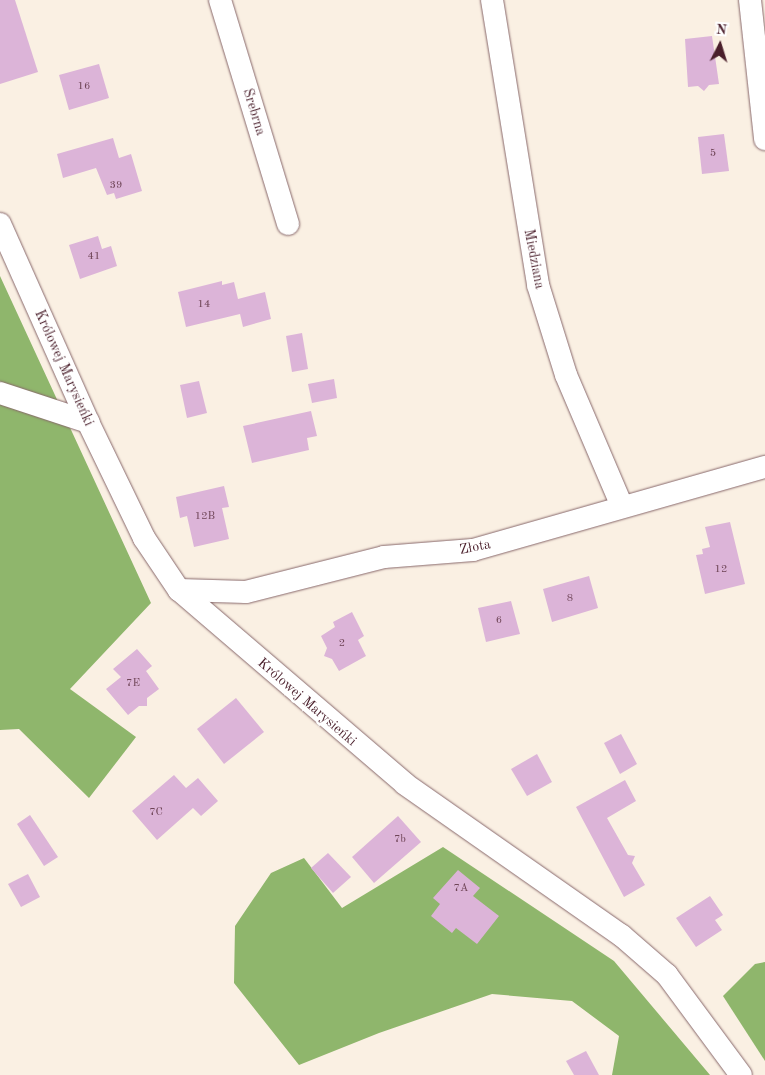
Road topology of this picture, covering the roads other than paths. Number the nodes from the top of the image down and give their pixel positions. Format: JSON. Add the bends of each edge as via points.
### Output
{"nodes":[{"id":1,"x":220,"y":0,"type":"edge"},
{"id":2,"x":492,"y":0,"type":"edge"},
{"id":3,"x":750,"y":0,"type":"edge"},
{"id":4,"x":765,"y":140,"type":"edge"},
{"id":5,"x":0,"y":224,"type":"edge"},
{"id":6,"x":288,"y":224,"type":"dead end"},
{"id":7,"x":0,"y":394,"type":"edge"},
{"id":8,"x":88,"y":422,"type":"junction"},
{"id":9,"x":765,"y":468,"type":"edge"},
{"id":10,"x":622,"y":506,"type":"junction"},
{"id":11,"x":179,"y":590,"type":"junction"},
{"id":12,"x":741,"y":1075,"type":"edge"}],
"edges":[{"from":1,"to":6,"type":"street","name":"Srebrna"},
{"from":2,"to":10,"type":"street","name":"Miedziana","via":[[538,285],[566,375]]},
{"from":3,"to":4,"type":"street"},
{"from":5,"to":8,"type":"street","name":"Królowej Marysieńki"},
{"from":7,"to":8,"type":"street"},
{"from":8,"to":11,"type":"street","name":"Królowej Marysieńki","via":[[144,538]]},
{"from":9,"to":10,"type":"street","name":"Złota"},
{"from":10,"to":11,"type":"street","name":"Złota","via":[[473,550],[384,556],[246,592]]},
{"from":11,"to":12,"type":"street","name":"Królowej Marysieńki","via":[[405,784],[620,935],[667,975]]}]}
